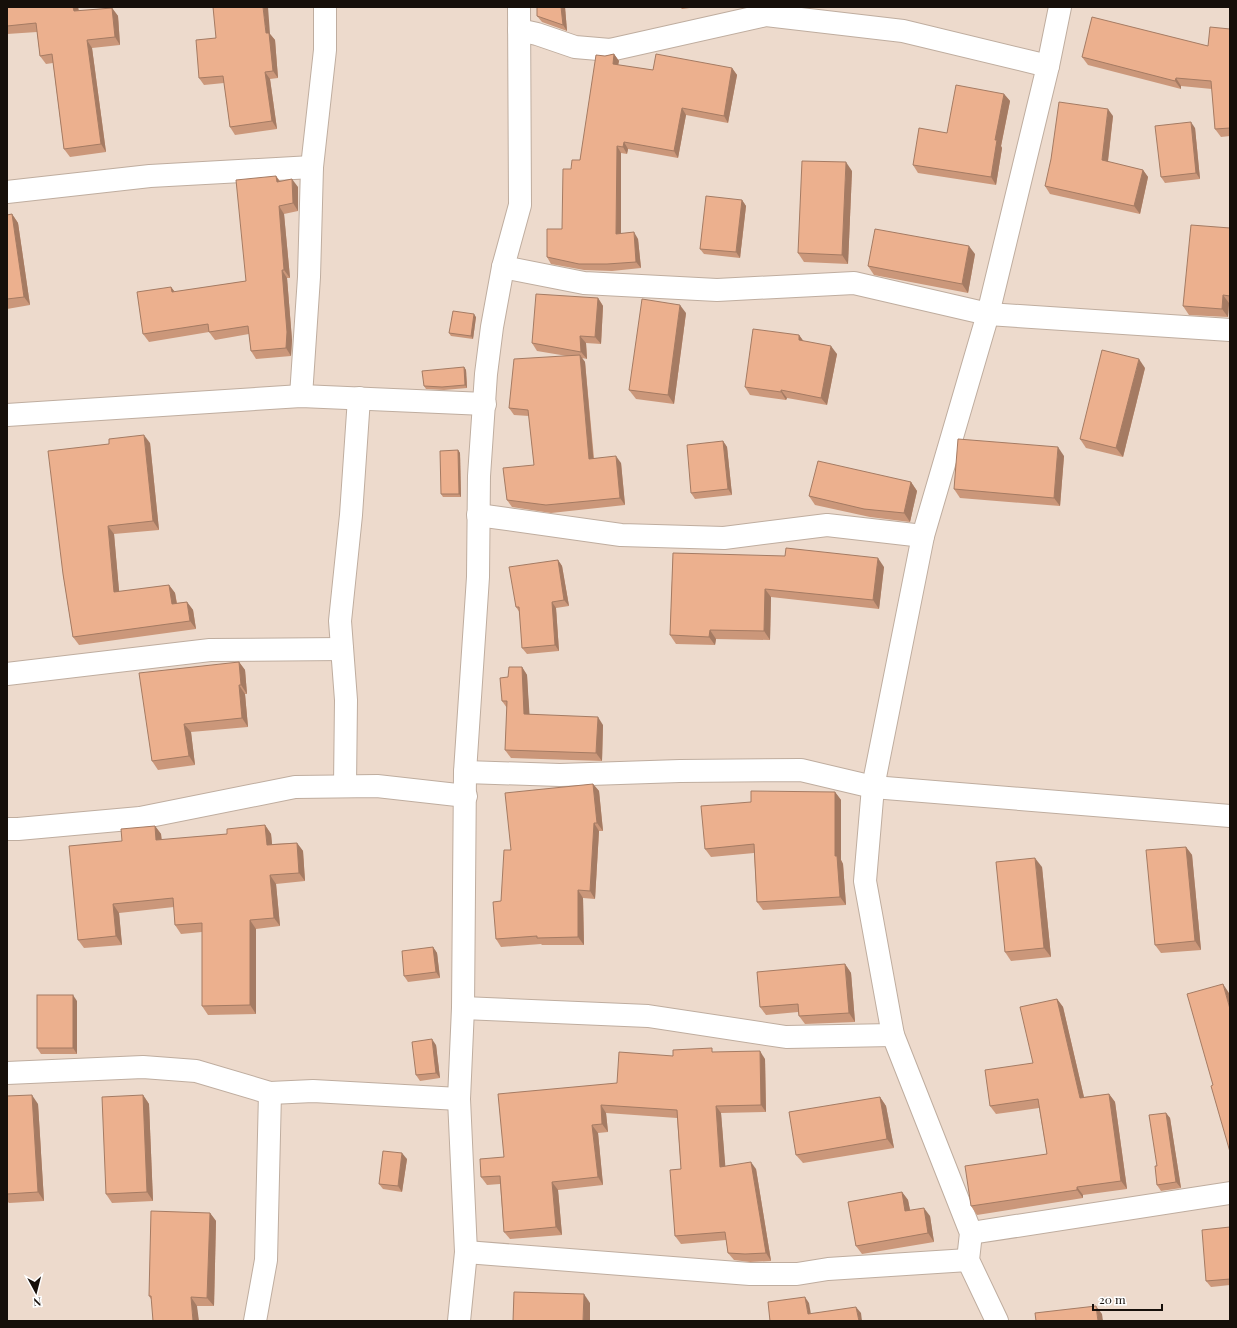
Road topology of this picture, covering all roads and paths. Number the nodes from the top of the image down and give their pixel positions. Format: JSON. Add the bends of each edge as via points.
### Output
{"nodes":[{"id":1,"x":325,"y":7,"type":"edge"},
{"id":2,"x":519,"y":7,"type":"edge"},
{"id":3,"x":1060,"y":7,"type":"edge"},
{"id":4,"x":519,"y":30,"type":"junction"},
{"id":5,"x":1048,"y":66,"type":"junction"},
{"id":6,"x":312,"y":167,"type":"junction"},
{"id":7,"x":7,"y":192,"type":"edge"},
{"id":8,"x":504,"y":267,"type":"junction"},
{"id":9,"x":988,"y":314,"type":"junction"},
{"id":10,"x":1230,"y":330,"type":"edge"},
{"id":11,"x":301,"y":396,"type":"junction"},
{"id":12,"x":359,"y":398,"type":"junction"},
{"id":13,"x":485,"y":404,"type":"junction"},
{"id":14,"x":7,"y":415,"type":"edge"},
{"id":15,"x":478,"y":516,"type":"junction"},
{"id":16,"x":923,"y":536,"type":"junction"},
{"id":17,"x":342,"y":649,"type":"junction"},
{"id":18,"x":7,"y":674,"type":"edge"},
{"id":19,"x":465,"y":772,"type":"junction"},
{"id":20,"x":345,"y":786,"type":"junction"},
{"id":21,"x":873,"y":786,"type":"junction"},
{"id":22,"x":466,"y":796,"type":"junction"},
{"id":23,"x":1230,"y":816,"type":"edge"},
{"id":24,"x":7,"y":829,"type":"edge"},
{"id":25,"x":463,"y":1008,"type":"junction"},
{"id":26,"x":893,"y":1035,"type":"junction"},
{"id":27,"x":7,"y":1073,"type":"edge"},
{"id":28,"x":270,"y":1093,"type":"junction"},
{"id":29,"x":459,"y":1099,"type":"junction"},
{"id":30,"x":1230,"y":1193,"type":"edge"},
{"id":31,"x":971,"y":1233,"type":"junction"},
{"id":32,"x":466,"y":1252,"type":"junction"},
{"id":33,"x":968,"y":1260,"type":"junction"},
{"id":34,"x":255,"y":1321,"type":"edge"},
{"id":35,"x":459,"y":1321,"type":"edge"},
{"id":36,"x":997,"y":1321,"type":"edge"}],
"edges":[{"from":1,"to":6,"type":"street","via":[[325,50]]},
{"from":2,"to":4,"type":"street"},
{"from":3,"to":5,"type":"street"},
{"from":4,"to":5,"type":"street","via":[[575,47],[610,50],[766,15],[903,31]]},
{"from":4,"to":8,"type":"street","via":[[520,205]]},
{"from":5,"to":9,"type":"street"},
{"from":6,"to":7,"type":"street","via":[[150,176]]},
{"from":6,"to":11,"type":"street","via":[[309,277]]},
{"from":8,"to":9,"type":"street","via":[[584,283],[717,290],[854,283]]},
{"from":8,"to":13,"type":"street","via":[[492,327]]},
{"from":9,"to":10,"type":"street"},
{"from":9,"to":16,"type":"street"},
{"from":11,"to":12,"type":"street"},
{"from":11,"to":14,"type":"street"},
{"from":12,"to":13,"type":"street"},
{"from":12,"to":17,"type":"street","via":[[340,621]]},
{"from":13,"to":15,"type":"street"},
{"from":15,"to":16,"type":"street","via":[[621,535],[724,538],[827,525]]},
{"from":15,"to":19,"type":"street","via":[[478,577]]},
{"from":16,"to":21,"type":"street"},
{"from":17,"to":18,"type":"street","via":[[210,650]]},
{"from":17,"to":20,"type":"street","via":[[346,700]]},
{"from":19,"to":21,"type":"street","via":[[560,775],[801,770]]},
{"from":19,"to":22,"type":"street"},
{"from":20,"to":22,"type":"street","via":[[377,786]]},
{"from":20,"to":24,"type":"street","via":[[295,787],[140,818]]},
{"from":21,"to":23,"type":"street"},
{"from":21,"to":26,"type":"street","via":[[865,881]]},
{"from":22,"to":25,"type":"street"},
{"from":25,"to":26,"type":"street","via":[[648,1016],[786,1037]]},
{"from":25,"to":29,"type":"street"},
{"from":26,"to":31,"type":"street"},
{"from":27,"to":28,"type":"street","via":[[143,1067],[189,1070]]},
{"from":28,"to":29,"type":"street","via":[[313,1091]]},
{"from":28,"to":34,"type":"street","via":[[266,1260]]},
{"from":29,"to":32,"type":"street"},
{"from":30,"to":31,"type":"street"},
{"from":31,"to":33,"type":"street"},
{"from":32,"to":33,"type":"street","via":[[750,1274],[796,1274],[828,1269]]},
{"from":32,"to":35,"type":"street"},
{"from":33,"to":36,"type":"street"}]}
